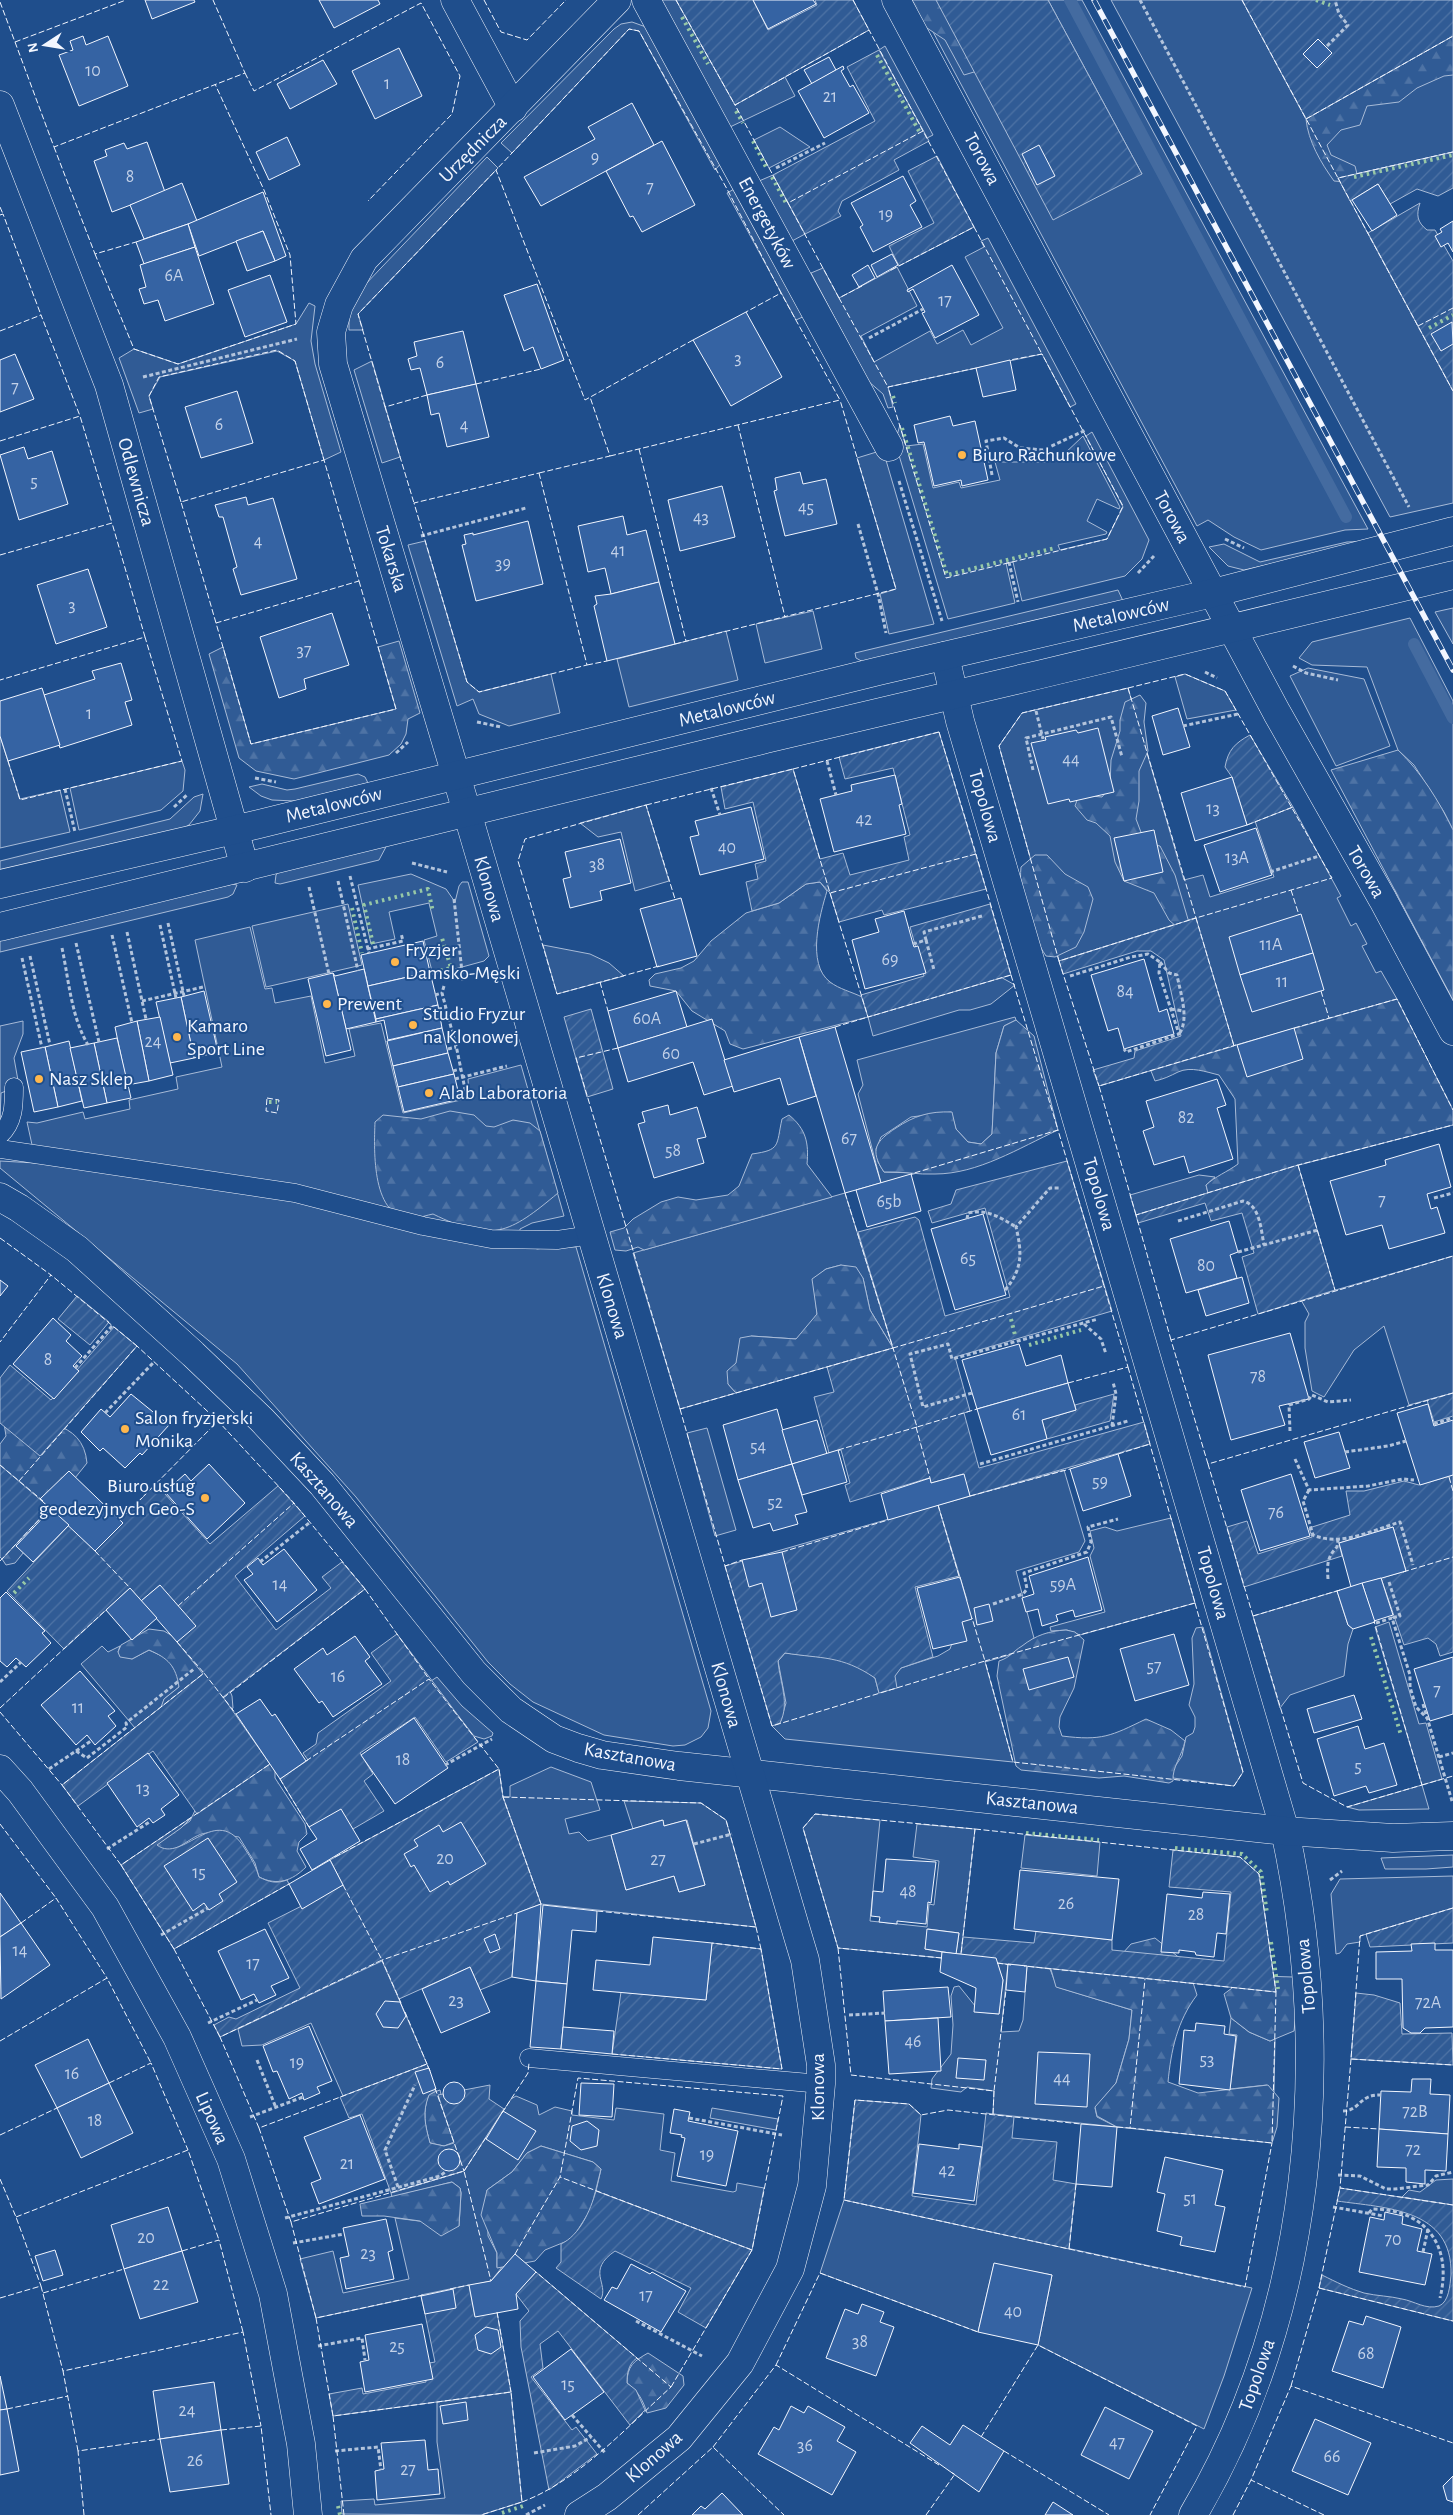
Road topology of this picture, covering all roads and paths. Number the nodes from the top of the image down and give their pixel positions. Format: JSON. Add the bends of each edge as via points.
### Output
{"nodes":[{"id":1,"x":455,"y":0,"type":"edge"},
{"id":2,"x":617,"y":0,"type":"edge"},
{"id":3,"x":646,"y":0,"type":"edge"},
{"id":4,"x":896,"y":0,"type":"edge"},
{"id":5,"x":1140,"y":0,"type":"edge"},
{"id":6,"x":1335,"y":0,"type":"edge"},
{"id":7,"x":1327,"y":46,"type":"dead end"},
{"id":8,"x":0,"y":105,"type":"edge"},
{"id":9,"x":513,"y":108,"type":"junction"},
{"id":10,"x":825,"y":143,"type":"dead end"},
{"id":11,"x":746,"y":184,"type":"junction"},
{"id":12,"x":338,"y":305,"type":"joint"},
{"id":13,"x":923,"y":309,"type":"dead end"},
{"id":14,"x":896,"y":324,"type":"dead end"},
{"id":15,"x":331,"y":332,"type":"junction"},
{"id":16,"x":108,"y":384,"type":"junction"},
{"id":17,"x":1089,"y":429,"type":"dead end"},
{"id":18,"x":889,"y":447,"type":"joint"},
{"id":19,"x":992,"y":475,"type":"dead end"},
{"id":20,"x":526,"y":508,"type":"dead end"},
{"id":21,"x":1411,"y":513,"type":"dead end"},
{"id":22,"x":858,"y":524,"type":"dead end"},
{"id":23,"x":1453,"y":530,"type":"edge"},
{"id":24,"x":387,"y":546,"type":"junction"},
{"id":25,"x":1009,"y":562,"type":"dead end"},
{"id":26,"x":1453,"y":575,"type":"edge"},
{"id":27,"x":1213,"y":593,"type":"junction"},
{"id":28,"x":1020,"y":607,"type":"dead end"},
{"id":29,"x":943,"y":625,"type":"dead end"},
{"id":30,"x":1231,"y":627,"type":"junction"},
{"id":31,"x":887,"y":639,"type":"dead end"},
{"id":32,"x":945,"y":656,"type":"junction"},
{"id":33,"x":1292,"y":665,"type":"dead end"},
{"id":34,"x":1338,"y":680,"type":"dead end"},
{"id":35,"x":954,"y":695,"type":"junction"},
{"id":36,"x":1034,"y":704,"type":"dead end"},
{"id":37,"x":1243,"y":713,"type":"dead end"},
{"id":38,"x":1183,"y":726,"type":"dead end"},
{"id":39,"x":1043,"y":736,"type":"junction"},
{"id":40,"x":825,"y":753,"type":"dead end"},
{"id":41,"x":1122,"y":757,"type":"dead end"},
{"id":42,"x":1033,"y":770,"type":"dead end"},
{"id":43,"x":456,"y":775,"type":"junction"},
{"id":44,"x":710,"y":785,"type":"dead end"},
{"id":45,"x":65,"y":789,"type":"dead end"},
{"id":46,"x":836,"y":795,"type":"dead end"},
{"id":47,"x":468,"y":812,"type":"junction"},
{"id":48,"x":720,"y":815,"type":"dead end"},
{"id":49,"x":234,"y":830,"type":"junction"},
{"id":50,"x":75,"y":835,"type":"dead end"},
{"id":51,"x":1324,"y":854,"type":"dead end"},
{"id":52,"x":246,"y":868,"type":"junction"},
{"id":53,"x":1270,"y":872,"type":"dead end"},
{"id":54,"x":350,"y":876,"type":"dead end"},
{"id":55,"x":338,"y":878,"type":"dead end"},
{"id":56,"x":0,"y":884,"type":"edge"},
{"id":57,"x":308,"y":886,"type":"dead end"},
{"id":58,"x":454,"y":901,"type":"dead end"},
{"id":59,"x":1014,"y":907,"type":"junction"},
{"id":60,"x":167,"y":920,"type":"dead end"},
{"id":61,"x":159,"y":922,"type":"dead end"},
{"id":62,"x":0,"y":927,"type":"edge"},
{"id":63,"x":126,"y":930,"type":"dead end"},
{"id":64,"x":112,"y":933,"type":"dead end"},
{"id":65,"x":401,"y":933,"type":"dead end"},
{"id":66,"x":926,"y":940,"type":"junction"},
{"id":67,"x":76,"y":942,"type":"dead end"},
{"id":68,"x":913,"y":944,"type":"dead end"},
{"id":69,"x":61,"y":945,"type":"dead end"},
{"id":70,"x":30,"y":953,"type":"dead end"},
{"id":71,"x":21,"y":955,"type":"dead end"},
{"id":72,"x":1160,"y":962,"type":"junction"},
{"id":73,"x":358,"y":970,"type":"dead end"},
{"id":74,"x":934,"y":970,"type":"dead end"},
{"id":75,"x":329,"y":974,"type":"dead end"},
{"id":76,"x":1065,"y":978,"type":"dead end"},
{"id":77,"x":463,"y":981,"type":"dead end"},
{"id":78,"x":444,"y":986,"type":"dead end"},
{"id":79,"x":202,"y":987,"type":"dead end"},
{"id":80,"x":183,"y":993,"type":"junction"},
{"id":81,"x":442,"y":994,"type":"junction"},
{"id":82,"x":176,"y":995,"type":"junction"},
{"id":83,"x":435,"y":995,"type":"dead end"},
{"id":84,"x":142,"y":1000,"type":"junction"},
{"id":85,"x":445,"y":1008,"type":"junction"},
{"id":86,"x":438,"y":1009,"type":"dead end"},
{"id":87,"x":1171,"y":1009,"type":"junction"},
{"id":88,"x":1182,"y":1011,"type":"junction"},
{"id":89,"x":146,"y":1020,"type":"dead end"},
{"id":90,"x":132,"y":1022,"type":"dead end"},
{"id":91,"x":1453,"y":1031,"type":"edge"},
{"id":92,"x":1179,"y":1034,"type":"junction"},
{"id":93,"x":99,"y":1042,"type":"dead end"},
{"id":94,"x":88,"y":1044,"type":"dead end"},
{"id":95,"x":50,"y":1046,"type":"dead end"},
{"id":96,"x":456,"y":1047,"type":"junction"},
{"id":97,"x":42,"y":1048,"type":"dead end"},
{"id":98,"x":448,"y":1049,"type":"dead end"},
{"id":99,"x":1124,"y":1049,"type":"dead end"},
{"id":100,"x":539,"y":1058,"type":"junction"},
{"id":101,"x":460,"y":1069,"type":"junction"},
{"id":102,"x":453,"y":1071,"type":"dead end"},
{"id":103,"x":462,"y":1077,"type":"junction"},
{"id":104,"x":455,"y":1079,"type":"dead end"},
{"id":105,"x":14,"y":1087,"type":"dead end"},
{"id":106,"x":466,"y":1094,"type":"dead end"},
{"id":107,"x":0,"y":1135,"type":"edge"},
{"id":108,"x":0,"y":1149,"type":"edge"},
{"id":109,"x":1096,"y":1183,"type":"junction"},
{"id":110,"x":1453,"y":1192,"type":"edge"},
{"id":111,"x":0,"y":1197,"type":"edge"},
{"id":112,"x":1434,"y":1198,"type":"dead end"},
{"id":113,"x":967,"y":1218,"type":"dead end"},
{"id":114,"x":1178,"y":1221,"type":"dead end"},
{"id":115,"x":1016,"y":1227,"type":"junction"},
{"id":116,"x":1318,"y":1230,"type":"dead end"},
{"id":117,"x":591,"y":1235,"type":"junction"},
{"id":118,"x":1264,"y":1245,"type":"junction"},
{"id":119,"x":1238,"y":1252,"type":"dead end"},
{"id":120,"x":1005,"y":1290,"type":"dead end"},
{"id":121,"x":1133,"y":1310,"type":"junction"},
{"id":122,"x":117,"y":1320,"type":"dead end"},
{"id":123,"x":1083,"y":1323,"type":"junction"},
{"id":124,"x":1107,"y":1357,"type":"dead end"},
{"id":125,"x":154,"y":1361,"type":"dead end"},
{"id":126,"x":75,"y":1368,"type":"dead end"},
{"id":127,"x":1113,"y":1382,"type":"dead end"},
{"id":128,"x":972,"y":1393,"type":"dead end"},
{"id":129,"x":1351,"y":1400,"type":"dead end"},
{"id":130,"x":105,"y":1413,"type":"dead end"},
{"id":131,"x":1163,"y":1413,"type":"junction"},
{"id":132,"x":1453,"y":1418,"type":"edge"},
{"id":133,"x":1434,"y":1424,"type":"dead end"},
{"id":134,"x":1112,"y":1426,"type":"junction"},
{"id":135,"x":1290,"y":1431,"type":"dead end"},
{"id":136,"x":1406,"y":1441,"type":"dead end"},
{"id":137,"x":1345,"y":1452,"type":"dead end"},
{"id":138,"x":1295,"y":1459,"type":"dead end"},
{"id":139,"x":980,"y":1464,"type":"dead end"},
{"id":140,"x":1414,"y":1480,"type":"dead end"},
{"id":141,"x":1309,"y":1490,"type":"junction"},
{"id":142,"x":1118,"y":1519,"type":"dead end"},
{"id":143,"x":310,"y":1522,"type":"dead end"},
{"id":144,"x":1338,"y":1540,"type":"junction"},
{"id":145,"x":260,"y":1562,"type":"dead end"},
{"id":146,"x":1413,"y":1565,"type":"dead end"},
{"id":147,"x":1328,"y":1578,"type":"dead end"},
{"id":148,"x":1389,"y":1582,"type":"dead end"},
{"id":149,"x":992,"y":1604,"type":"dead end"},
{"id":150,"x":1392,"y":1618,"type":"junction"},
{"id":151,"x":1376,"y":1623,"type":"dead end"},
{"id":152,"x":20,"y":1662,"type":"dead end"},
{"id":153,"x":194,"y":1669,"type":"dead end"},
{"id":154,"x":0,"y":1682,"type":"edge"},
{"id":155,"x":1423,"y":1704,"type":"dead end"},
{"id":156,"x":1427,"y":1718,"type":"junction"},
{"id":157,"x":496,"y":1737,"type":"dead end"},
{"id":158,"x":91,"y":1741,"type":"dead end"},
{"id":159,"x":76,"y":1752,"type":"junction"},
{"id":160,"x":1453,"y":1753,"type":"edge"},
{"id":161,"x":1439,"y":1757,"type":"junction"},
{"id":162,"x":445,"y":1765,"type":"dead end"},
{"id":163,"x":0,"y":1770,"type":"edge"},
{"id":164,"x":43,"y":1773,"type":"dead end"},
{"id":165,"x":749,"y":1773,"type":"junction"},
{"id":166,"x":1453,"y":1804,"type":"edge"},
{"id":167,"x":151,"y":1821,"type":"dead end"},
{"id":168,"x":1285,"y":1831,"type":"junction"},
{"id":169,"x":735,"y":1833,"type":"dead end"},
{"id":170,"x":1453,"y":1836,"type":"edge"},
{"id":171,"x":694,"y":1844,"type":"dead end"},
{"id":172,"x":103,"y":1852,"type":"dead end"},
{"id":173,"x":208,"y":1908,"type":"dead end"},
{"id":174,"x":157,"y":1938,"type":"dead end"},
{"id":175,"x":257,"y":2000,"type":"dead end"},
{"id":176,"x":885,"y":2013,"type":"dead end"},
{"id":177,"x":845,"y":2015,"type":"dead end"},
{"id":178,"x":204,"y":2026,"type":"dead end"},
{"id":179,"x":529,"y":2058,"type":"dead end"},
{"id":180,"x":257,"y":2060,"type":"dead end"},
{"id":181,"x":415,"y":2084,"type":"dead end"},
{"id":182,"x":821,"y":2084,"type":"junction"},
{"id":183,"x":1381,"y":2095,"type":"dead end"},
{"id":184,"x":303,"y":2097,"type":"dead end"},
{"id":185,"x":276,"y":2108,"type":"junction"},
{"id":186,"x":1335,"y":2110,"type":"dead end"},
{"id":187,"x":246,"y":2118,"type":"dead end"},
{"id":188,"x":689,"y":2118,"type":"dead end"},
{"id":189,"x":784,"y":2135,"type":"dead end"},
{"id":190,"x":445,"y":2172,"type":"dead end"},
{"id":191,"x":1453,"y":2172,"type":"edge"},
{"id":192,"x":1335,"y":2175,"type":"dead end"},
{"id":193,"x":398,"y":2187,"type":"junction"},
{"id":194,"x":1325,"y":2207,"type":"dead end"},
{"id":195,"x":1369,"y":2213,"type":"junction"},
{"id":196,"x":1384,"y":2216,"type":"dead end"},
{"id":197,"x":282,"y":2219,"type":"dead end"},
{"id":198,"x":1428,"y":2228,"type":"junction"},
{"id":199,"x":344,"y":2234,"type":"dead end"},
{"id":200,"x":289,"y":2243,"type":"dead end"},
{"id":201,"x":1423,"y":2252,"type":"dead end"},
{"id":202,"x":1440,"y":2298,"type":"dead end"},
{"id":203,"x":636,"y":2320,"type":"dead end"},
{"id":204,"x":314,"y":2347,"type":"dead end"},
{"id":205,"x":707,"y":2358,"type":"dead end"},
{"id":206,"x":366,"y":2360,"type":"dead end"},
{"id":207,"x":572,"y":2415,"type":"dead end"},
{"id":208,"x":591,"y":2437,"type":"junction"},
{"id":209,"x":330,"y":2452,"type":"dead end"},
{"id":210,"x":534,"y":2453,"type":"dead end"},
{"id":211,"x":607,"y":2455,"type":"dead end"},
{"id":212,"x":381,"y":2470,"type":"dead end"},
{"id":213,"x":547,"y":2503,"type":"dead end"},
{"id":214,"x":308,"y":2515,"type":"edge"},
{"id":215,"x":526,"y":2515,"type":"edge"},
{"id":216,"x":579,"y":2515,"type":"edge"},
{"id":217,"x":1193,"y":2515,"type":"edge"}],
"edges":[{"from":1,"to":9,"type":"street"},
{"from":2,"to":9,"type":"street","name":"Urzędnicza"},
{"from":3,"to":11,"type":"street","name":"Energetyków"},
{"from":4,"to":27,"type":"street","name":"Torowa"},
{"from":5,"to":21,"type":"path"},
{"from":6,"to":7,"type":"path","via":[[1339,14],[1348,25]]},
{"from":8,"to":16,"type":"street","name":"Odlewnicza"},
{"from":9,"to":12,"type":"street","name":"Urzędnicza","via":[[364,259]]},
{"from":10,"to":11,"type":"path"},
{"from":11,"to":18,"type":"street","name":"Energetyków"},
{"from":12,"to":15,"type":"street","name":"Tokarska"},
{"from":13,"to":14,"type":"path"},
{"from":15,"to":16,"type":"path"},
{"from":15,"to":24,"type":"street","name":"Tokarska","via":[[333,364]]},
{"from":16,"to":49,"type":"street","name":"Odlewnicza"},
{"from":17,"to":19,"type":"path","via":[[1043,450],[1020,448],[1004,438],[986,441]]},
{"from":18,"to":29,"type":"path"},
{"from":20,"to":24,"type":"path"},
{"from":22,"to":31,"type":"path"},
{"from":23,"to":27,"type":"street","name":"Metalowców"},
{"from":24,"to":43,"type":"street","name":"Tokarska"},
{"from":25,"to":28,"type":"path"},
{"from":26,"to":30,"type":"street","name":"Metalowców"},
{"from":27,"to":30,"type":"street","name":"Torowa"},
{"from":27,"to":32,"type":"street","name":"Metalowców"},
{"from":30,"to":35,"type":"street","name":"Metalowców"},
{"from":30,"to":91,"type":"street","name":"Torowa"},
{"from":32,"to":35,"type":"street","name":"Topolowa"},
{"from":32,"to":43,"type":"street","name":"Metalowców"},
{"from":33,"to":34,"type":"path","via":[[1306,673]]},
{"from":35,"to":47,"type":"street","name":"Metalowców"},
{"from":35,"to":59,"type":"street","name":"Topolowa"},
{"from":36,"to":39,"type":"path"},
{"from":37,"to":38,"type":"path"},
{"from":39,"to":41,"type":"path","via":[[1111,717]]},
{"from":39,"to":42,"type":"path","via":[[1026,738]]},
{"from":40,"to":46,"type":"path"},
{"from":43,"to":47,"type":"street","name":"Tokarska"},
{"from":43,"to":49,"type":"street","name":"Metalowców"},
{"from":44,"to":48,"type":"path"},
{"from":45,"to":50,"type":"path"},
{"from":47,"to":52,"type":"street","name":"Metalowców"},
{"from":47,"to":100,"type":"street","name":"Klonowa"},
{"from":49,"to":52,"type":"street","name":"Odlewnicza"},
{"from":49,"to":56,"type":"street","name":"Metalowców"},
{"from":51,"to":53,"type":"path"},
{"from":52,"to":62,"type":"street","name":"Metalowców"},
{"from":54,"to":65,"type":"path","via":[[368,951],[403,941]]},
{"from":55,"to":73,"type":"path"},
{"from":57,"to":75,"type":"path"},
{"from":58,"to":77,"type":"path"},
{"from":59,"to":66,"type":"path","via":[[924,932]]},
{"from":59,"to":109,"type":"street","name":"Topolowa"},
{"from":60,"to":80,"type":"path"},
{"from":61,"to":82,"type":"path"},
{"from":63,"to":84,"type":"path"},
{"from":64,"to":90,"type":"path"},
{"from":66,"to":68,"type":"path"},
{"from":66,"to":74,"type":"path"},
{"from":67,"to":93,"type":"path"},
{"from":69,"to":94,"type":"path","via":[[72,992],[72,1007]]},
{"from":70,"to":95,"type":"path"},
{"from":71,"to":97,"type":"path"},
{"from":72,"to":76,"type":"path","via":[[1148,954]]},
{"from":72,"to":87,"type":"path","via":[[1159,972]]},
{"from":72,"to":88,"type":"path","via":[[1169,973],[1177,975],[1183,1000]]},
{"from":78,"to":81,"type":"path"},
{"from":79,"to":80,"type":"path"},
{"from":80,"to":82,"type":"path"},
{"from":81,"to":83,"type":"path"},
{"from":81,"to":85,"type":"path"},
{"from":82,"to":84,"type":"path"},
{"from":84,"to":89,"type":"path"},
{"from":85,"to":86,"type":"path"},
{"from":85,"to":96,"type":"path"},
{"from":87,"to":88,"type":"path"},
{"from":87,"to":92,"type":"path"},
{"from":88,"to":92,"type":"path","via":[[1183,1028]]},
{"from":92,"to":99,"type":"path","via":[[1126,1052]]},
{"from":96,"to":98,"type":"path"},
{"from":96,"to":101,"type":"path"},
{"from":100,"to":103,"type":"path"},
{"from":100,"to":117,"type":"street","name":"Klonowa"},
{"from":101,"to":102,"type":"path"},
{"from":101,"to":103,"type":"path"},
{"from":103,"to":104,"type":"path"},
{"from":103,"to":106,"type":"path"},
{"from":105,"to":107,"type":"lane","via":[[11,1118]]},
{"from":108,"to":117,"type":"lane","via":[[295,1193],[423,1226],[492,1239],[557,1240]]},
{"from":109,"to":115,"type":"path","via":[[1075,1189],[1050,1188]]},
{"from":109,"to":121,"type":"street","name":"Topolowa"},
{"from":110,"to":112,"type":"path"},
{"from":111,"to":165,"type":"street","name":"Kasztanowa","via":[[77,1249],[262,1420],[322,1484],[474,1673],[511,1710],[554,1739],[602,1755]]},
{"from":113,"to":115,"type":"path","via":[[968,1213],[981,1210]]},
{"from":114,"to":118,"type":"path","via":[[1249,1203],[1256,1210]]},
{"from":115,"to":120,"type":"path","via":[[1021,1250],[1015,1278]]},
{"from":116,"to":118,"type":"path"},
{"from":117,"to":165,"type":"street","name":"Klonowa"},
{"from":118,"to":119,"type":"path"},
{"from":121,"to":123,"type":"path"},
{"from":121,"to":131,"type":"street","name":"Topolowa"},
{"from":122,"to":126,"type":"path"},
{"from":123,"to":124,"type":"path","via":[[1101,1339]]},
{"from":123,"to":128,"type":"path","via":[[952,1359],[948,1344],[910,1354],[923,1406]]},
{"from":125,"to":130,"type":"path"},
{"from":127,"to":134,"type":"path","via":[[1116,1394]]},
{"from":129,"to":135,"type":"path","via":[[1328,1402],[1312,1395],[1289,1405]]},
{"from":131,"to":134,"type":"path"},
{"from":131,"to":168,"type":"street","name":"Topolowa"},
{"from":132,"to":133,"type":"path"},
{"from":134,"to":139,"type":"path"},
{"from":136,"to":137,"type":"path"},
{"from":138,"to":141,"type":"path"},
{"from":140,"to":141,"type":"path"},
{"from":141,"to":144,"type":"path","via":[[1303,1501],[1313,1535]]},
{"from":142,"to":149,"type":"path","via":[[1088,1527],[1091,1542],[1087,1552],[1024,1573],[1027,1589],[1023,1594]]},
{"from":143,"to":145,"type":"path"},
{"from":144,"to":146,"type":"path","via":[[1400,1522]]},
{"from":144,"to":147,"type":"path","via":[[1327,1562]]},
{"from":148,"to":150,"type":"path","via":[[1400,1616]]},
{"from":150,"to":151,"type":"path"},
{"from":150,"to":156,"type":"path","via":[[1416,1707]]},
{"from":152,"to":154,"type":"path"},
{"from":153,"to":159,"type":"path","via":[[87,1758]]},
{"from":155,"to":156,"type":"path"},
{"from":156,"to":161,"type":"path"},
{"from":157,"to":162,"type":"path"},
{"from":158,"to":159,"type":"path"},
{"from":159,"to":164,"type":"path"},
{"from":160,"to":161,"type":"path"},
{"from":161,"to":166,"type":"path"},
{"from":163,"to":214,"type":"street","name":"Lipowa","via":[[20,1791],[104,1906],[177,2037],[231,2159],[274,2294],[301,2444]]},
{"from":165,"to":168,"type":"street","name":"Kasztanowa"},
{"from":165,"to":182,"type":"street","name":"Klonowa","via":[[805,1960]]},
{"from":167,"to":172,"type":"path"},
{"from":168,"to":170,"type":"street","name":"Kasztanowa","via":[[1393,1838]]},
{"from":168,"to":217,"type":"street","name":"Topolowa","via":[[1295,1878],[1307,1971],[1310,2046],[1304,2161],[1289,2263],[1271,2337],[1246,2408],[1217,2474]]},
{"from":169,"to":171,"type":"path"},
{"from":173,"to":174,"type":"path"},
{"from":175,"to":178,"type":"path"},
{"from":176,"to":177,"type":"path"},
{"from":179,"to":182,"type":"lane"},
{"from":180,"to":185,"type":"path"},
{"from":181,"to":193,"type":"path","via":[[386,2150]]},
{"from":182,"to":216,"type":"street","name":"Klonowa","via":[[812,2186],[790,2269],[740,2363],[679,2438],[607,2497]]},
{"from":183,"to":186,"type":"path","via":[[1370,2094],[1347,2111]]},
{"from":184,"to":185,"type":"path"},
{"from":185,"to":187,"type":"path"},
{"from":188,"to":189,"type":"path"},
{"from":190,"to":193,"type":"path"},
{"from":191,"to":192,"type":"path","via":[[1436,2176],[1428,2185],[1395,2189],[1386,2189],[1360,2176]]},
{"from":193,"to":197,"type":"path"},
{"from":194,"to":195,"type":"path"},
{"from":195,"to":196,"type":"path"},
{"from":195,"to":198,"type":"path","via":[[1372,2209],[1405,2213]]},
{"from":198,"to":201,"type":"path"},
{"from":198,"to":202,"type":"path","via":[[1444,2251],[1446,2269]]},
{"from":199,"to":200,"type":"path"},
{"from":203,"to":205,"type":"path"},
{"from":204,"to":206,"type":"path","via":[[362,2338]]},
{"from":207,"to":208,"type":"path"},
{"from":208,"to":210,"type":"path","via":[[575,2446]]},
{"from":208,"to":211,"type":"path"},
{"from":209,"to":212,"type":"path","via":[[378,2447]]},
{"from":213,"to":215,"type":"path"}]}
